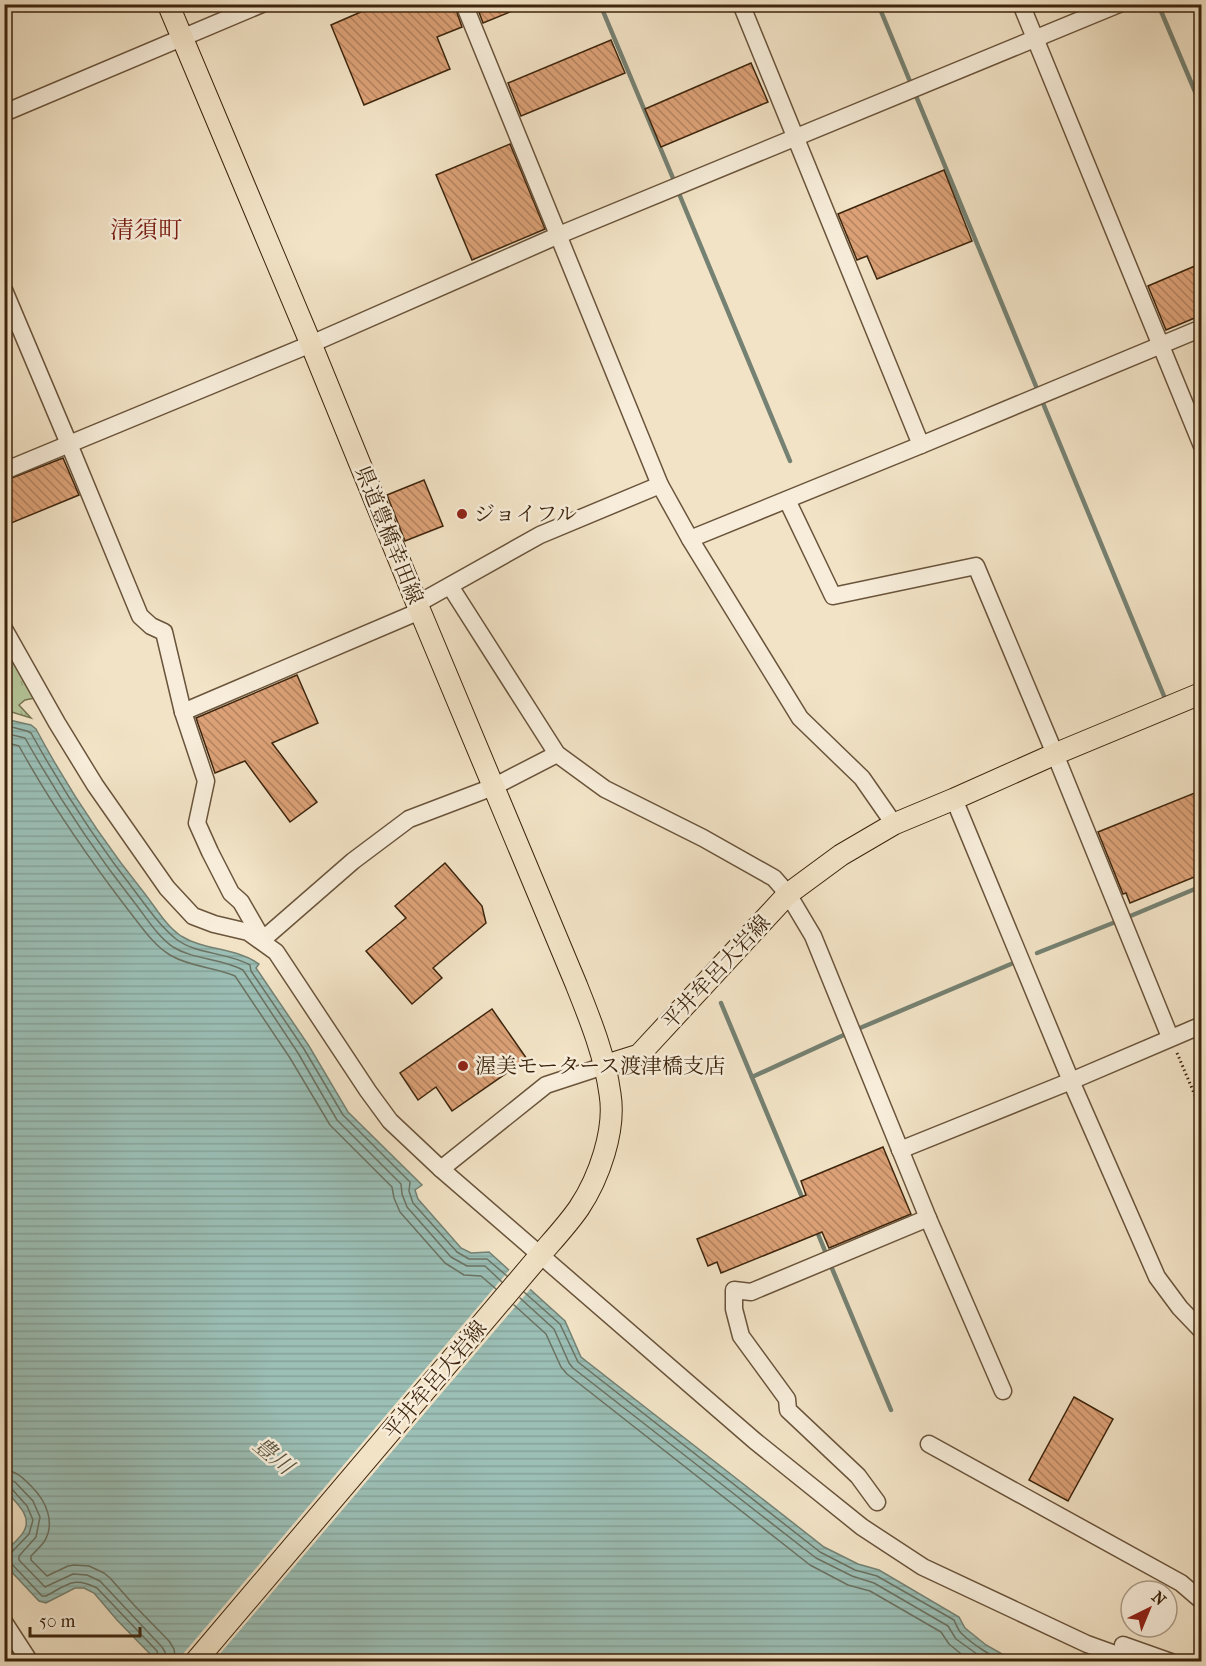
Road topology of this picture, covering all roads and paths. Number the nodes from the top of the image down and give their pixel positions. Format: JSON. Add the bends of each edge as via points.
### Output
{"nodes":[{"id":1,"x":168,"y":4,"type":"edge"},
{"id":2,"x":262,"y":4,"type":"edge"},
{"id":3,"x":464,"y":4,"type":"edge"},
{"id":4,"x":741,"y":4,"type":"edge"},
{"id":5,"x":1021,"y":4,"type":"edge"},
{"id":6,"x":1119,"y":4,"type":"edge"},
{"id":7,"x":183,"y":39,"type":"junction"},
{"id":8,"x":1036,"y":40,"type":"junction"},
{"id":9,"x":4,"y":113,"type":"edge"},
{"id":10,"x":795,"y":137,"type":"junction"},
{"id":11,"x":559,"y":235,"type":"junction"},
{"id":12,"x":4,"y":290,"type":"edge"},
{"id":13,"x":1202,"y":328,"type":"edge"},
{"id":14,"x":311,"y":344,"type":"junction"},
{"id":15,"x":1160,"y":345,"type":"junction"},
{"id":16,"x":69,"y":444,"type":"junction"},
{"id":17,"x":921,"y":445,"type":"junction"},
{"id":18,"x":1202,"y":446,"type":"edge"},
{"id":19,"x":4,"y":471,"type":"edge"},
{"id":20,"x":660,"y":485,"type":"junction"},
{"id":21,"x":787,"y":500,"type":"junction"},
{"id":22,"x":690,"y":539,"type":"junction"},
{"id":23,"x":450,"y":586,"type":"junction"},
{"id":24,"x":419,"y":608,"type":"junction"},
{"id":25,"x":4,"y":629,"type":"edge"},
{"id":26,"x":1202,"y":693,"type":"edge"},
{"id":27,"x":183,"y":712,"type":"junction"},
{"id":28,"x":557,"y":754,"type":"junction"},
{"id":29,"x":1055,"y":754,"type":"junction"},
{"id":30,"x":494,"y":787,"type":"junction"},
{"id":31,"x":954,"y":800,"type":"junction"},
{"id":32,"x":894,"y":824,"type":"junction"},
{"id":33,"x":788,"y":894,"type":"junction"},
{"id":34,"x":264,"y":942,"type":"junction"},
{"id":35,"x":1202,"y":1025,"type":"edge"},
{"id":36,"x":1170,"y":1038,"type":"junction"},
{"id":37,"x":604,"y":1066,"type":"junction"},
{"id":38,"x":1071,"y":1081,"type":"junction"},
{"id":39,"x":1202,"y":1112,"type":"edge"},
{"id":40,"x":900,"y":1150,"type":"junction"},
{"id":41,"x":441,"y":1169,"type":"junction"},
{"id":42,"x":928,"y":1218,"type":"junction"},
{"id":43,"x":539,"y":1257,"type":"junction"},
{"id":44,"x":1202,"y":1331,"type":"edge"},
{"id":45,"x":1003,"y":1391,"type":"dead end"},
{"id":46,"x":929,"y":1444,"type":"dead end"},
{"id":47,"x":877,"y":1502,"type":"dead end"},
{"id":48,"x":1202,"y":1601,"type":"edge"},
{"id":49,"x":4,"y":1622,"type":"edge"},
{"id":50,"x":1087,"y":1644,"type":"junction"},
{"id":51,"x":30,"y":1662,"type":"edge"},
{"id":52,"x":195,"y":1662,"type":"edge"},
{"id":53,"x":1137,"y":1662,"type":"edge"},
{"id":54,"x":1171,"y":1662,"type":"edge"}],
"edges":[{"from":1,"to":7,"type":"main road","name":"県道豊橋幸田線"},
{"from":2,"to":7,"type":"street"},
{"from":3,"to":11,"type":"street"},
{"from":4,"to":10,"type":"street"},
{"from":5,"to":8,"type":"street"},
{"from":6,"to":8,"type":"street"},
{"from":7,"to":9,"type":"street"},
{"from":7,"to":14,"type":"main road","name":"県道豊橋幸田線"},
{"from":8,"to":10,"type":"street"},
{"from":8,"to":15,"type":"street"},
{"from":10,"to":11,"type":"street"},
{"from":10,"to":17,"type":"street"},
{"from":11,"to":14,"type":"street"},
{"from":11,"to":20,"type":"street"},
{"from":12,"to":16,"type":"street"},
{"from":13,"to":15,"type":"street"},
{"from":14,"to":16,"type":"street"},
{"from":14,"to":24,"type":"main road","name":"県道豊橋幸田線"},
{"from":15,"to":17,"type":"street"},
{"from":15,"to":18,"type":"street"},
{"from":16,"to":19,"type":"street"},
{"from":16,"to":27,"type":"street","via":[[140,616],[164,632]]},
{"from":17,"to":21,"type":"street"},
{"from":20,"to":22,"type":"street"},
{"from":20,"to":23,"type":"street","via":[[540,535]]},
{"from":21,"to":22,"type":"street"},
{"from":21,"to":29,"type":"street","via":[[833,596],[976,566]]},
{"from":22,"to":32,"type":"street","via":[[800,718],[862,778]]},
{"from":23,"to":24,"type":"street"},
{"from":23,"to":28,"type":"street"},
{"from":24,"to":27,"type":"street"},
{"from":24,"to":30,"type":"main road","name":"県道豊橋幸田線"},
{"from":25,"to":34,"type":"street","via":[[95,785],[167,888],[193,916],[248,932]]},
{"from":26,"to":29,"type":"main road","name":"平井牟呂大岩線"},
{"from":27,"to":34,"type":"street","via":[[206,781],[197,823],[231,893],[241,902]]},
{"from":28,"to":30,"type":"street"},
{"from":28,"to":33,"type":"street","via":[[605,789],[774,878]]},
{"from":29,"to":31,"type":"main road","name":"平井牟呂大岩線"},
{"from":29,"to":36,"type":"street"},
{"from":30,"to":34,"type":"street","via":[[409,819],[353,861],[268,934]]},
{"from":30,"to":37,"type":"main road","name":"県道豊橋幸田線","via":[[576,984]]},
{"from":31,"to":32,"type":"main road","name":"平井牟呂大岩線"},
{"from":31,"to":38,"type":"street"},
{"from":32,"to":33,"type":"main road","name":"平井牟呂大岩線","via":[[840,855]]},
{"from":33,"to":37,"type":"main road","name":"平井牟呂大岩線","via":[[639,1055]]},
{"from":33,"to":40,"type":"street","via":[[813,936]]},
{"from":34,"to":41,"type":"street","via":[[286,964],[390,1121]]},
{"from":35,"to":36,"type":"street"},
{"from":36,"to":38,"type":"street"},
{"from":36,"to":39,"type":"path"},
{"from":37,"to":41,"type":"street","via":[[546,1085]]},
{"from":37,"to":43,"type":"main road","name":"平井牟呂大岩線","via":[[611,1095],[607,1143],[601,1162],[579,1208]]},
{"from":38,"to":40,"type":"street"},
{"from":38,"to":44,"type":"street","via":[[1157,1277]]},
{"from":40,"to":42,"type":"street"},
{"from":41,"to":43,"type":"street"},
{"from":42,"to":45,"type":"street"},
{"from":42,"to":47,"type":"street","via":[[751,1292],[734,1290],[741,1336],[787,1399],[788,1410],[858,1476]]},
{"from":43,"to":50,"type":"street","via":[[862,1527],[923,1567]]},
{"from":43,"to":52,"type":"main road","name":"平井牟呂大岩線"},
{"from":46,"to":48,"type":"street","via":[[1181,1582]]},
{"from":49,"to":51,"type":"street"},
{"from":50,"to":53,"type":"street"},
{"from":50,"to":54,"type":"street","via":[[1117,1642]]}]}
